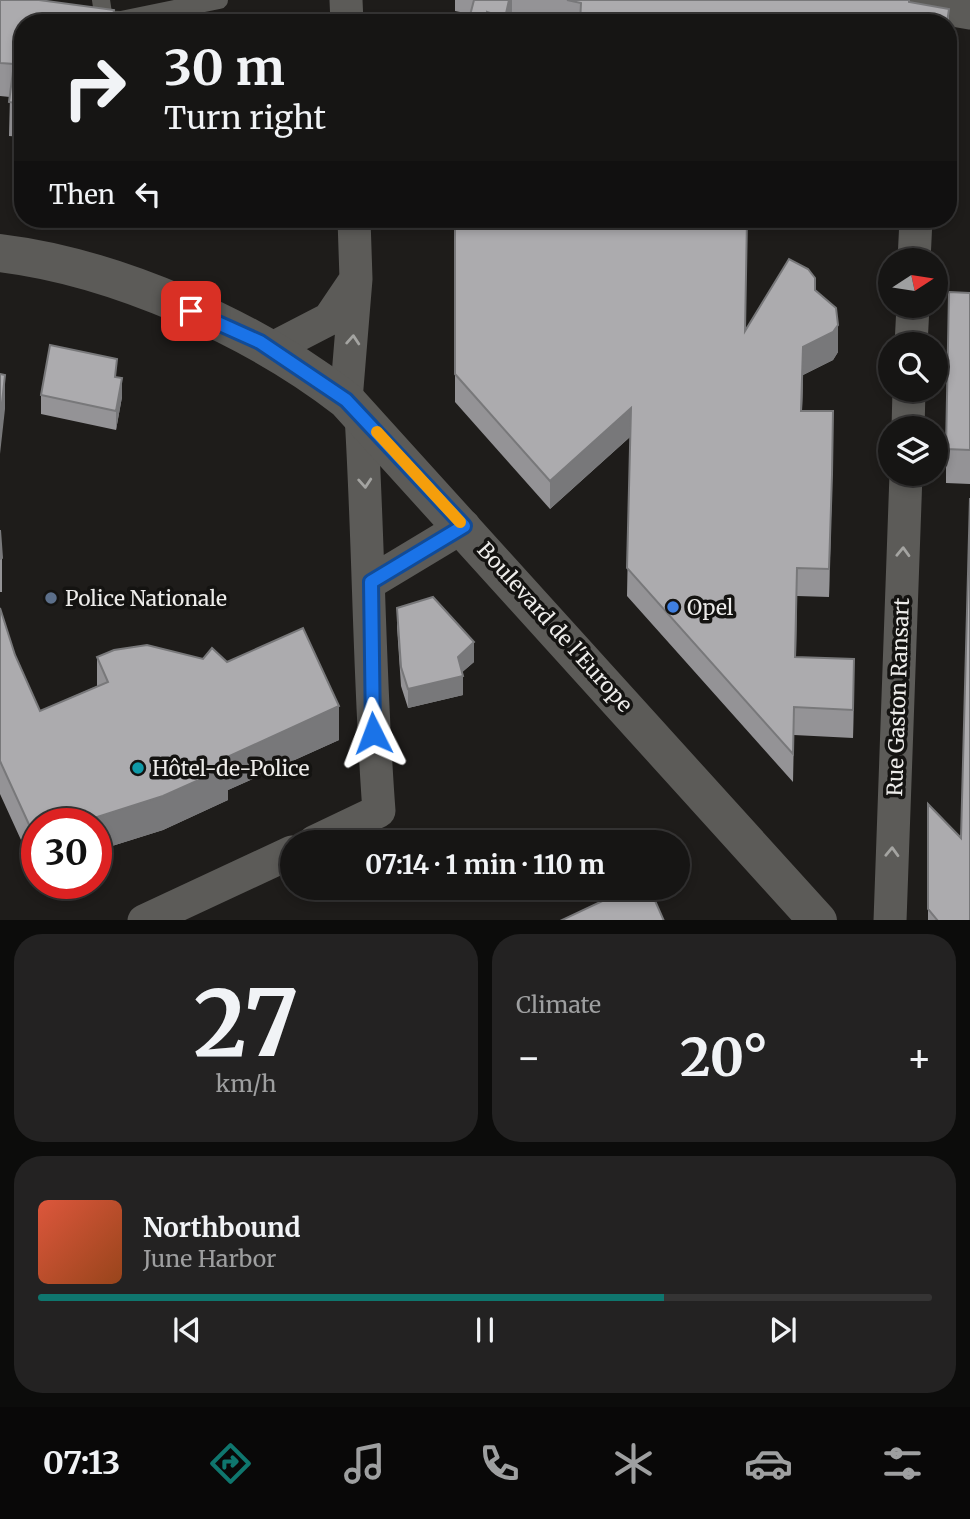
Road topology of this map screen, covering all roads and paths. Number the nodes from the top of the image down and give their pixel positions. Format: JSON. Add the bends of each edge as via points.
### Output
{"nodes":[{"id":1,"x":219,"y":0,"type":"edge"},
{"id":2,"x":895,"y":0,"type":"edge"},
{"id":3,"x":150,"y":14,"type":"edge"},
{"id":4,"x":951,"y":14,"type":"edge"},
{"id":5,"x":354,"y":228,"type":"edge"},
{"id":6,"x":916,"y":228,"type":"edge"},
{"id":7,"x":915,"y":248,"type":"edge"},
{"id":8,"x":0,"y":253,"type":"edge"},
{"id":9,"x":356,"y":279,"type":"junction"},
{"id":10,"x":271,"y":349,"type":"junction"},
{"id":11,"x":354,"y":407,"type":"junction"},
{"id":12,"x":906,"y":486,"type":"edge"},
{"id":13,"x":464,"y":526,"type":"junction"},
{"id":14,"x":371,"y":582,"type":"junction"},
{"id":15,"x":339,"y":830,"type":"edge"},
{"id":16,"x":280,"y":858,"type":"edge"},
{"id":17,"x":144,"y":920,"type":"edge"},
{"id":18,"x":818,"y":920,"type":"edge"},
{"id":19,"x":890,"y":920,"type":"edge"}],
"edges":[{"from":1,"to":3,"type":"lane"},
{"from":2,"to":4,"type":"street"},
{"from":5,"to":9,"type":"street"},
{"from":6,"to":7,"type":"street"},
{"from":8,"to":10,"type":"main road","name":"Boulevard de l'Europe","via":[[77,267]]},
{"from":9,"to":10,"type":"street","via":[[328,319]]},
{"from":11,"to":9,"type":"street","one_way":true},
{"from":10,"to":11,"type":"main road","name":"Boulevard de l'Europe"},
{"from":11,"to":13,"type":"main road","name":"Boulevard de l'Europe"},
{"from":11,"to":14,"type":"street","one_way":true},
{"from":19,"to":12,"type":"street","name":"Rue Gaston Ransart","one_way":true},
{"from":13,"to":14,"type":"street"},
{"from":13,"to":18,"type":"main road","name":"Boulevard de l'Europe"},
{"from":14,"to":15,"type":"street","via":[[371,706],[379,811]]},
{"from":16,"to":17,"type":"street"}]}
